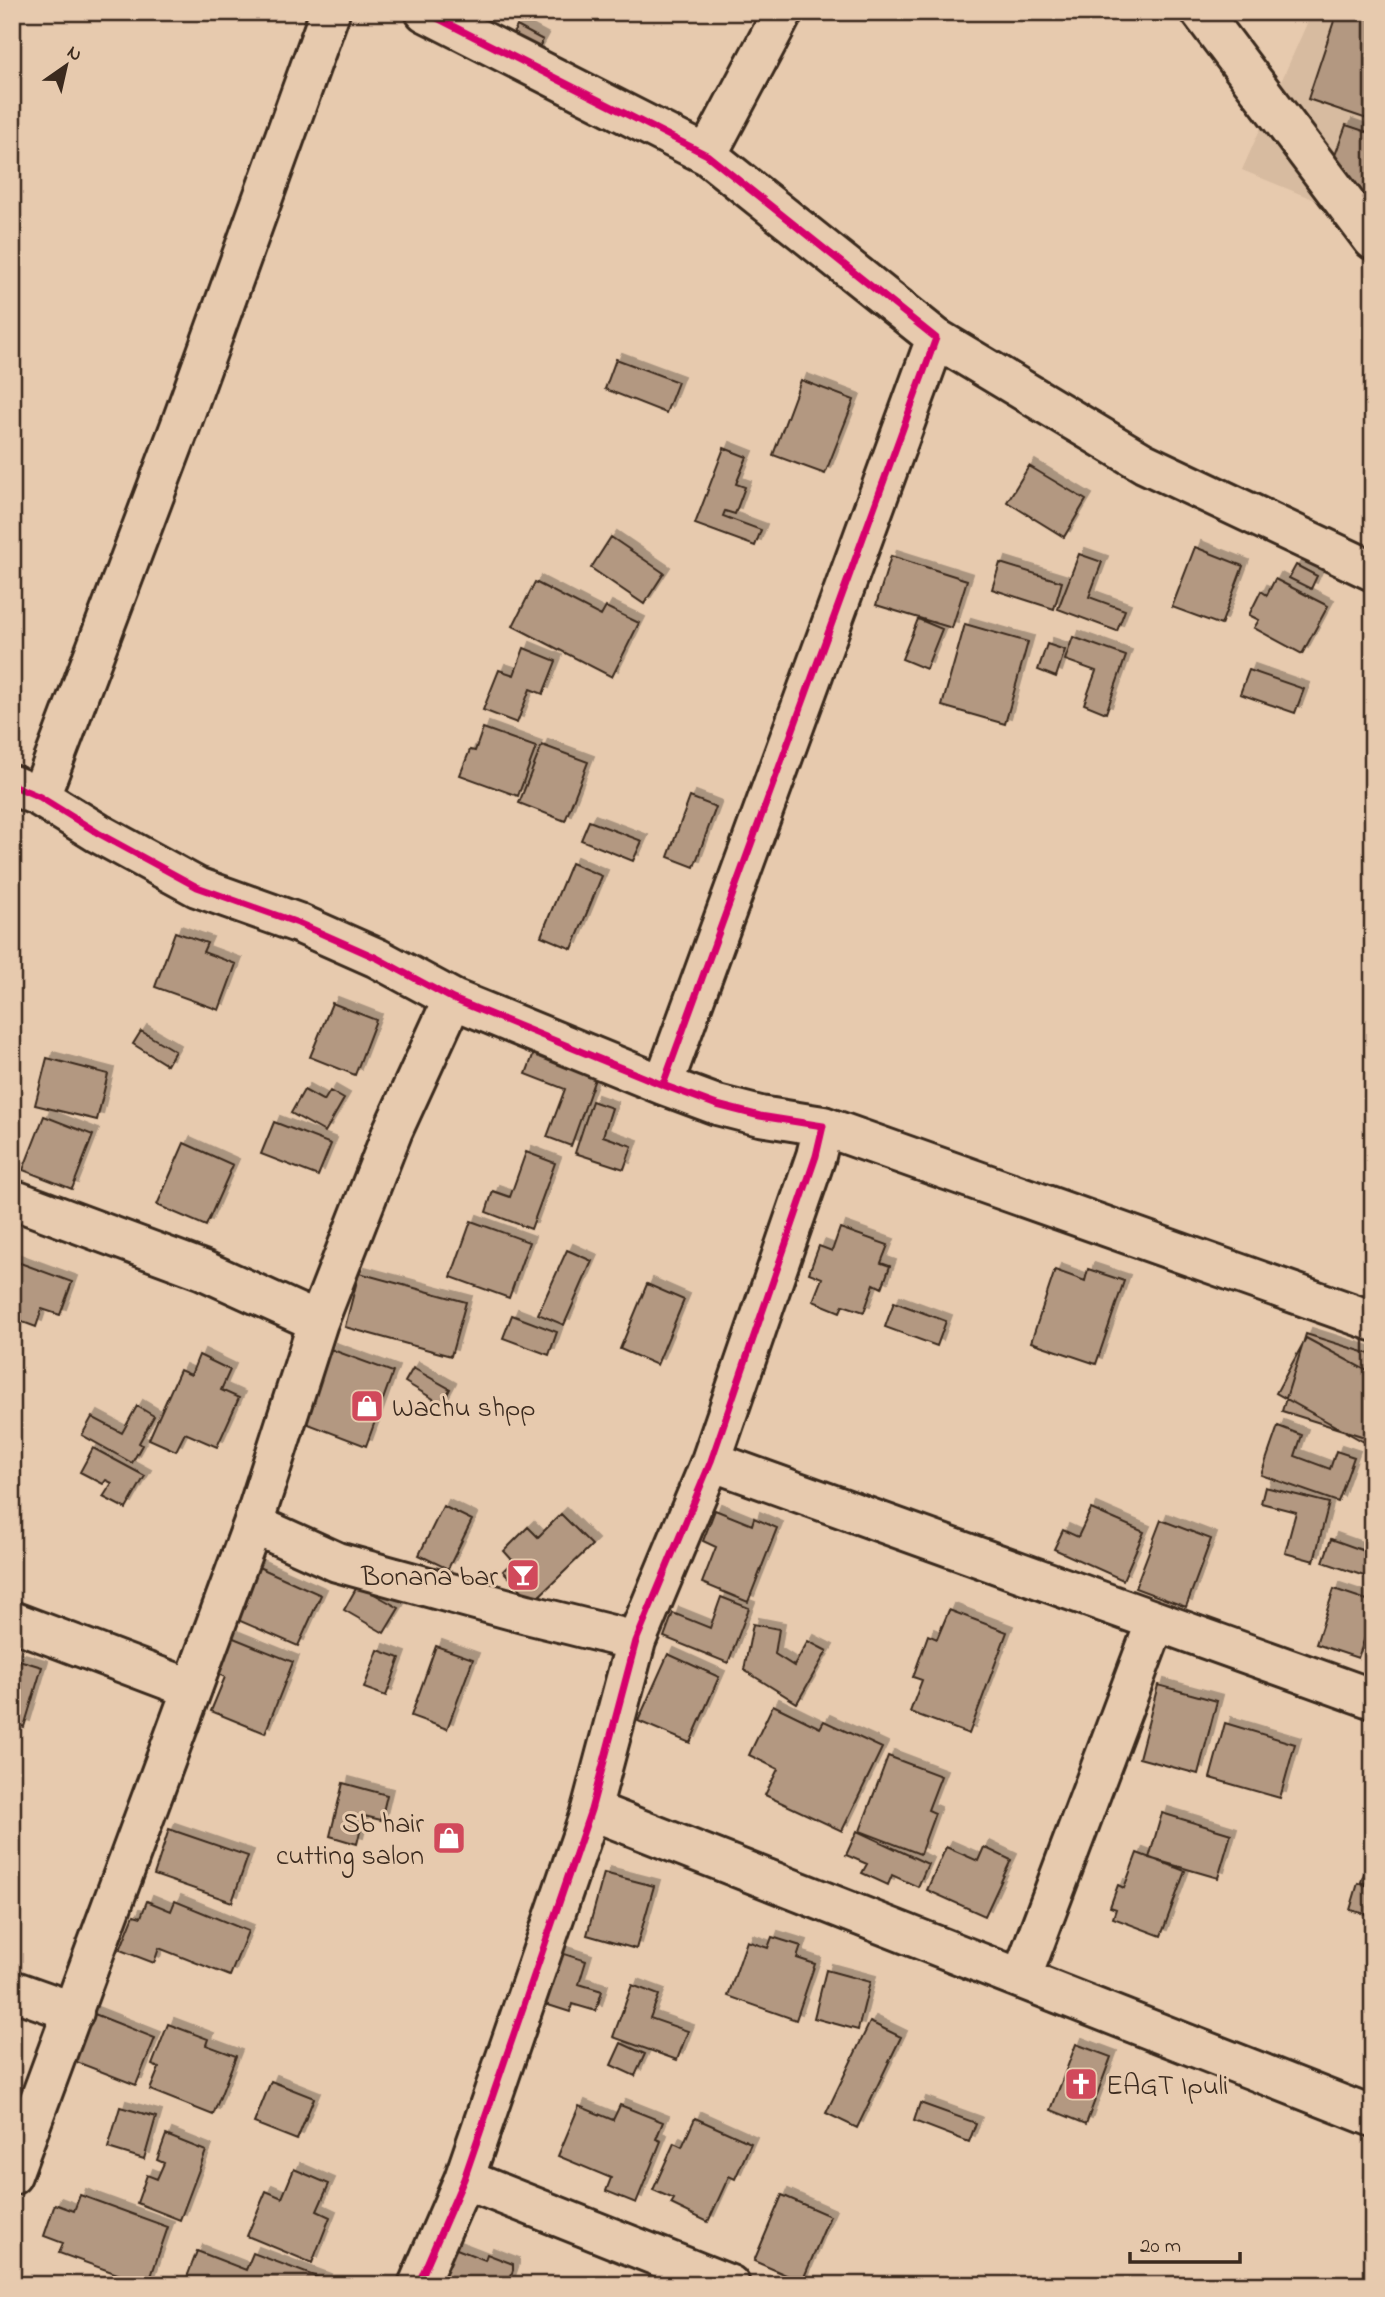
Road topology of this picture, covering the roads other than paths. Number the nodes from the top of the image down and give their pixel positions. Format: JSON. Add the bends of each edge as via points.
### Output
{"nodes":[{"id":1,"x":330,"y":12,"type":"edge"},
{"id":2,"x":425,"y":12,"type":"edge"},
{"id":3,"x":783,"y":12,"type":"edge"},
{"id":4,"x":1201,"y":12,"type":"edge"},
{"id":5,"x":707,"y":155,"type":"junction"},
{"id":6,"x":1373,"y":240,"type":"edge"},
{"id":7,"x":936,"y":338,"type":"junction"},
{"id":8,"x":1373,"y":571,"type":"edge"},
{"id":9,"x":26,"y":791,"type":"edge"},
{"id":10,"x":453,"y":999,"type":"junction"},
{"id":11,"x":663,"y":1085,"type":"junction"},
{"id":12,"x":823,"y":1126,"type":"junction"},
{"id":13,"x":12,"y":1199,"type":"edge"},
{"id":14,"x":1373,"y":1321,"type":"edge"},
{"id":15,"x":318,"y":1322,"type":"junction"},
{"id":16,"x":711,"y":1461,"type":"junction"},
{"id":17,"x":253,"y":1524,"type":"junction"},
{"id":18,"x":1156,"y":1621,"type":"junction"},
{"id":19,"x":12,"y":1622,"type":"edge"},
{"id":20,"x":636,"y":1641,"type":"junction"},
{"id":21,"x":192,"y":1689,"type":"junction"},
{"id":22,"x":1373,"y":1699,"type":"edge"},
{"id":23,"x":591,"y":1810,"type":"junction"},
{"id":24,"x":1021,"y":1979,"type":"junction"},
{"id":25,"x":12,"y":1990,"type":"edge"},
{"id":26,"x":74,"y":2012,"type":"junction"},
{"id":27,"x":1373,"y":2118,"type":"edge"},
{"id":28,"x":12,"y":2175,"type":"edge"},
{"id":29,"x":464,"y":2179,"type":"junction"},
{"id":30,"x":418,"y":2285,"type":"edge"},
{"id":31,"x":730,"y":2285,"type":"edge"}],
"edges":[{"from":1,"to":9,"type":"street","via":[[180,427]]},
{"from":2,"to":5,"type":"street"},
{"from":3,"to":5,"type":"street"},
{"from":4,"to":6,"type":"street"},
{"from":5,"to":7,"type":"street"},
{"from":7,"to":8,"type":"street","via":[[1144,463]]},
{"from":7,"to":11,"type":"street"},
{"from":9,"to":10,"type":"street","via":[[197,887],[298,923]]},
{"from":10,"to":11,"type":"street"},
{"from":10,"to":15,"type":"street","via":[[393,1130]]},
{"from":11,"to":12,"type":"street","via":[[728,1108]]},
{"from":12,"to":14,"type":"street"},
{"from":12,"to":16,"type":"street"},
{"from":13,"to":15,"type":"street","via":[[203,1270]]},
{"from":15,"to":17,"type":"street"},
{"from":16,"to":18,"type":"street"},
{"from":16,"to":20,"type":"street"},
{"from":17,"to":20,"type":"street","via":[[337,1562]]},
{"from":17,"to":21,"type":"street"},
{"from":18,"to":22,"type":"street"},
{"from":18,"to":24,"type":"street"},
{"from":19,"to":21,"type":"street"},
{"from":20,"to":23,"type":"street"},
{"from":21,"to":26,"type":"street"},
{"from":23,"to":24,"type":"street"},
{"from":23,"to":29,"type":"street"},
{"from":24,"to":27,"type":"street"},
{"from":25,"to":26,"type":"street"},
{"from":26,"to":28,"type":"street"},
{"from":29,"to":30,"type":"street"},
{"from":29,"to":31,"type":"street"}]}
